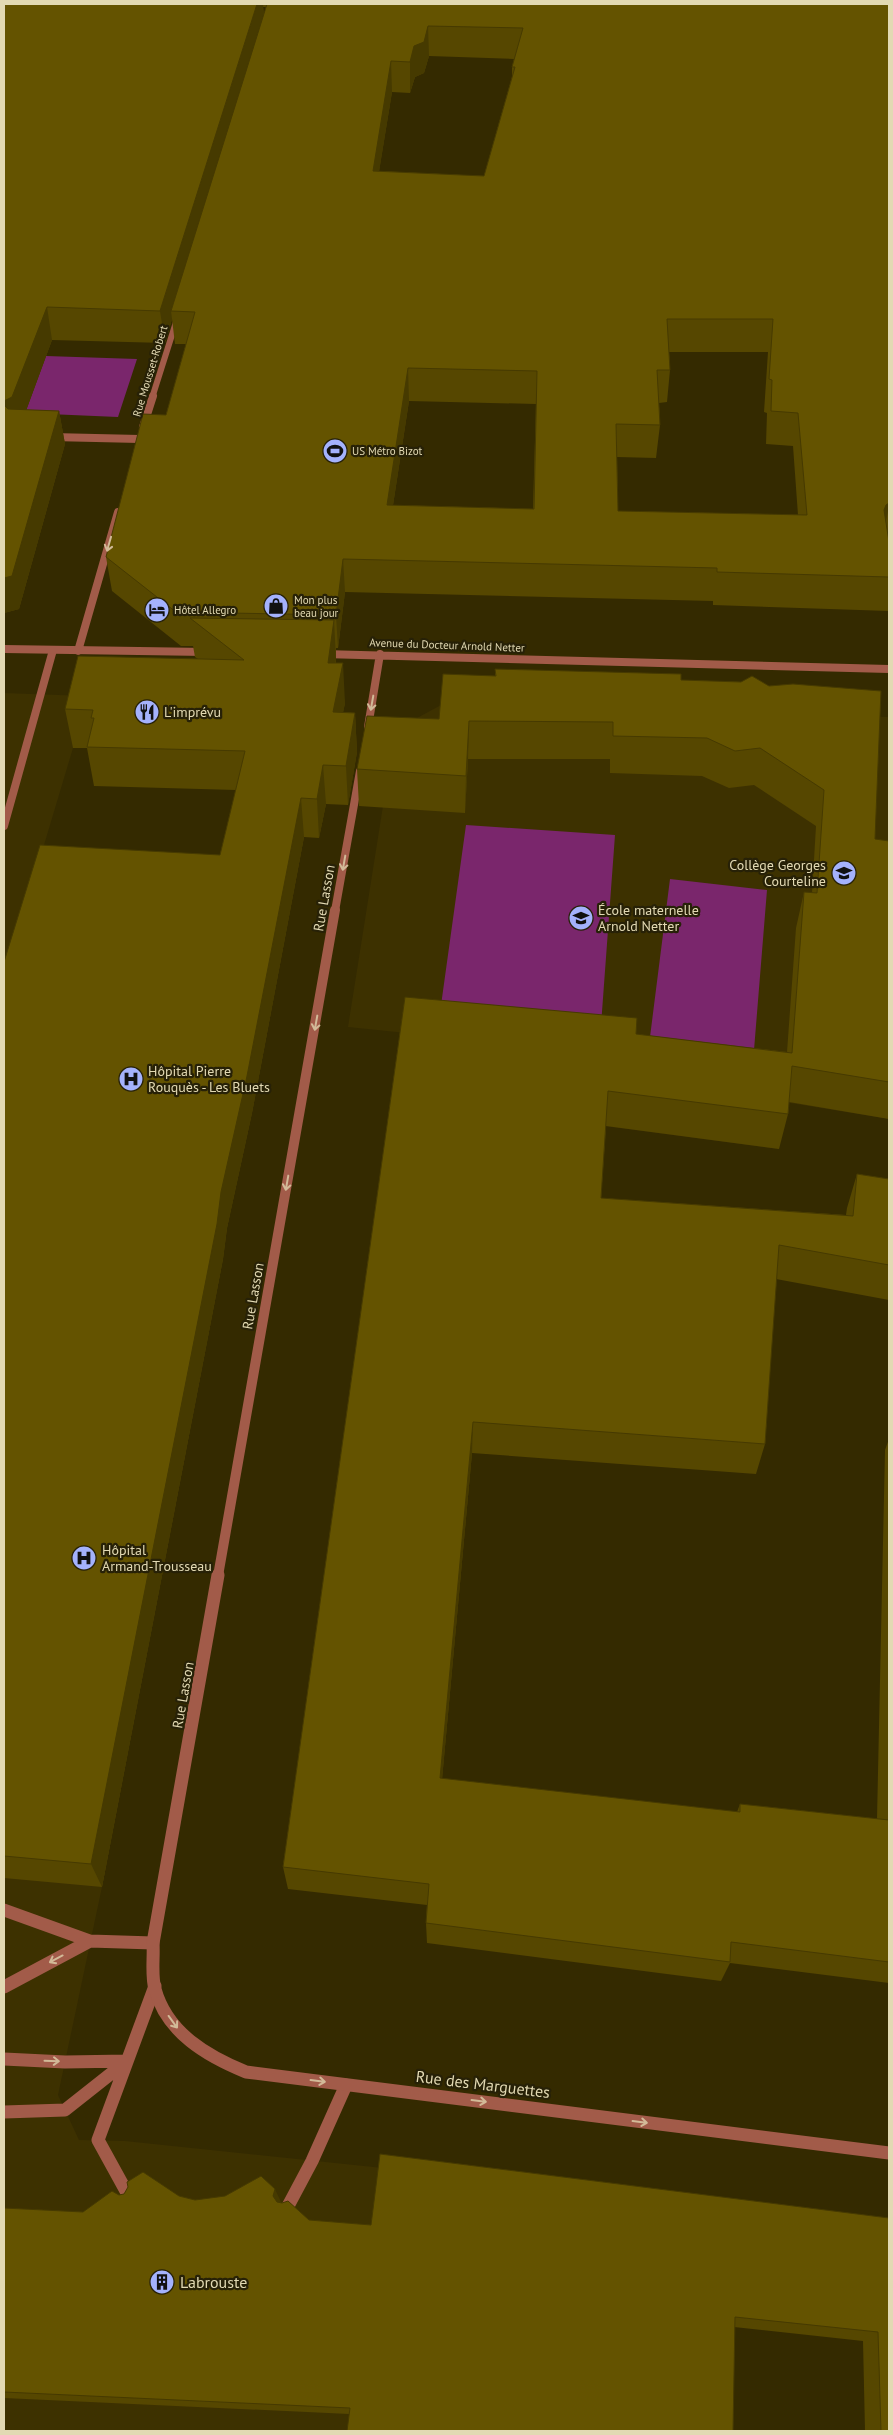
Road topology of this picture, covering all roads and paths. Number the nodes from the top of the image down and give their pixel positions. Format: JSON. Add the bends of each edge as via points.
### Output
{"nodes":[{"id":1,"x":178,"y":315,"type":"edge"},
{"id":2,"x":45,"y":437,"type":"edge"},
{"id":3,"x":140,"y":439,"type":"junction"},
{"id":4,"x":137,"y":448,"type":"edge"},
{"id":5,"x":121,"y":504,"type":"edge"},
{"id":6,"x":4,"y":649,"type":"edge"},
{"id":7,"x":53,"y":650,"type":"junction"},
{"id":8,"x":78,"y":651,"type":"junction"},
{"id":9,"x":214,"y":652,"type":"edge"},
{"id":10,"x":312,"y":654,"type":"edge"},
{"id":11,"x":380,"y":654,"type":"junction"},
{"id":12,"x":889,"y":669,"type":"edge"},
{"id":13,"x":366,"y":736,"type":"edge"},
{"id":14,"x":363,"y":755,"type":"edge"},
{"id":15,"x":4,"y":826,"type":"edge"},
{"id":16,"x":4,"y":1910,"type":"edge"},
{"id":17,"x":90,"y":1941,"type":"junction"},
{"id":18,"x":153,"y":1943,"type":"junction"},
{"id":19,"x":155,"y":1986,"type":"junction"},
{"id":20,"x":4,"y":1987,"type":"edge"},
{"id":21,"x":4,"y":2059,"type":"edge"},
{"id":22,"x":127,"y":2061,"type":"junction"},
{"id":23,"x":346,"y":2085,"type":"junction"},
{"id":24,"x":4,"y":2112,"type":"edge"},
{"id":25,"x":889,"y":2153,"type":"edge"},
{"id":26,"x":131,"y":2200,"type":"edge"},
{"id":27,"x":287,"y":2208,"type":"edge"}],
"edges":[{"from":1,"to":3,"type":"street","name":"Rue Mousset-Robert"},
{"from":2,"to":3,"type":"street"},
{"from":3,"to":4,"type":"street","name":"Rue Mousset-Robert"},
{"from":5,"to":8,"type":"street","one_way":true},
{"from":6,"to":7,"type":"street"},
{"from":7,"to":8,"type":"street"},
{"from":7,"to":15,"type":"street"},
{"from":8,"to":9,"type":"street"},
{"from":10,"to":11,"type":"street","name":"Avenue du Docteur Arnold Netter"},
{"from":11,"to":12,"type":"street","name":"Avenue du Docteur Arnold Netter"},
{"from":11,"to":13,"type":"street","one_way":true},
{"from":14,"to":18,"type":"street","name":"Rue Lasson","one_way":true},
{"from":16,"to":17,"type":"street"},
{"from":17,"to":18,"type":"street"},
{"from":17,"to":20,"type":"street","one_way":true},
{"from":18,"to":19,"type":"street","name":"Rue des Marguettes"},
{"from":19,"to":22,"type":"street"},
{"from":19,"to":23,"type":"street","name":"Rue des Marguettes","one_way":true,"via":[[175,2026],[206,2054],[225,2064],[246,2072]]},
{"from":21,"to":22,"type":"street","one_way":true},
{"from":22,"to":24,"type":"street","via":[[65,2110]]},
{"from":22,"to":26,"type":"street","via":[[98,2140]]},
{"from":23,"to":25,"type":"street","name":"Rue des Marguettes","one_way":true},
{"from":23,"to":27,"type":"street"}]}
